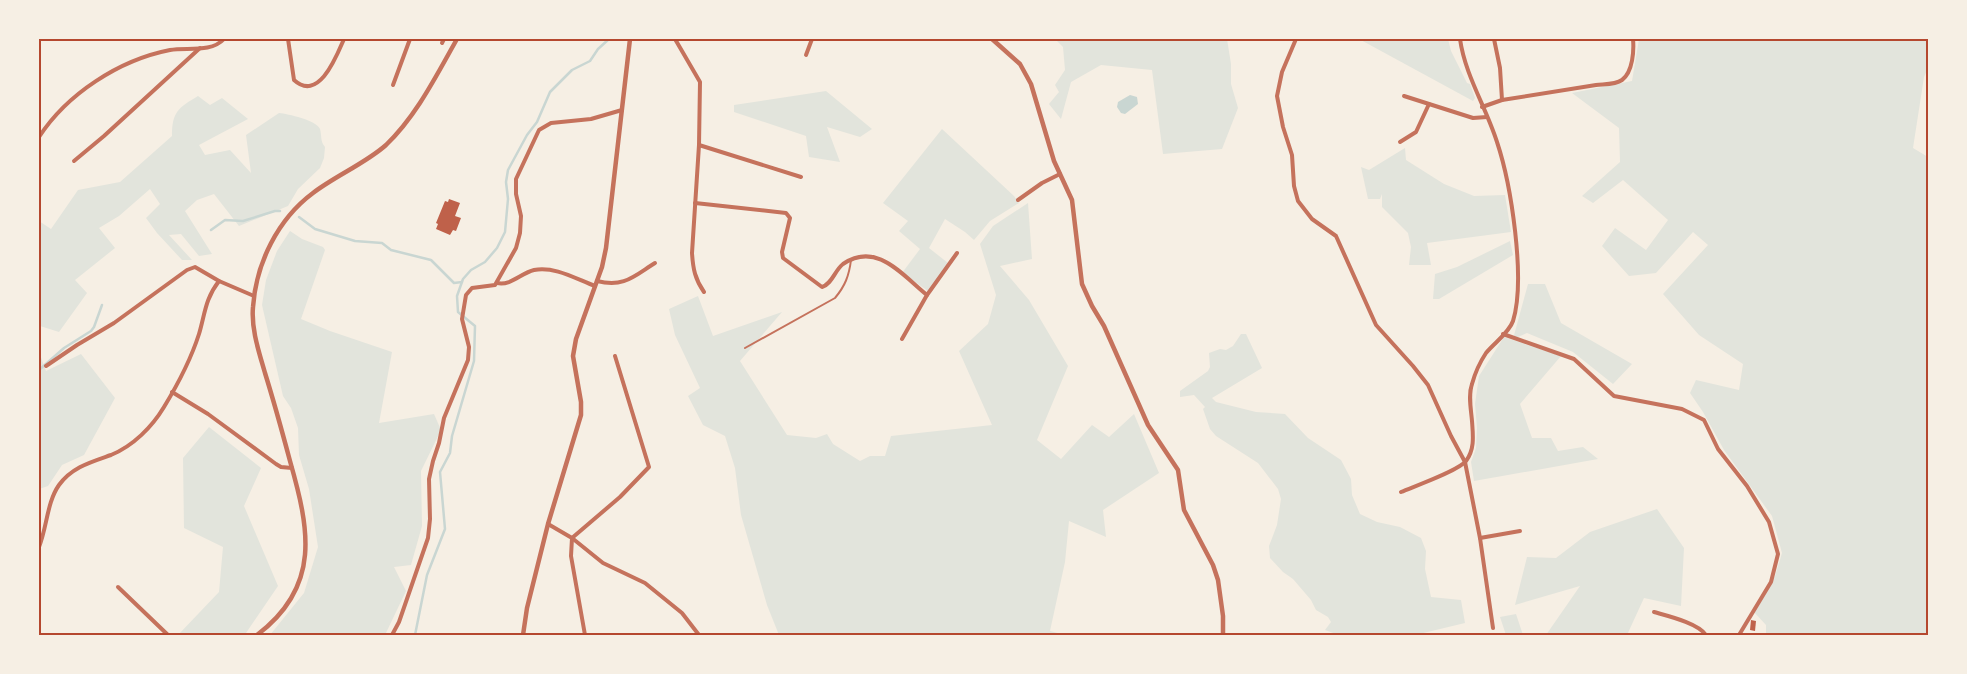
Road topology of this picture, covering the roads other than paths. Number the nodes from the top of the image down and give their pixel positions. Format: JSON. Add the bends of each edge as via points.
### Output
{"nodes":[{"id":1,"x":224,"y":39,"type":"edge"},
{"id":2,"x":288,"y":39,"type":"edge"},
{"id":3,"x":344,"y":39,"type":"edge"},
{"id":4,"x":410,"y":39,"type":"edge"},
{"id":5,"x":457,"y":39,"type":"edge"},
{"id":6,"x":630,"y":39,"type":"edge"},
{"id":7,"x":675,"y":39,"type":"edge"},
{"id":8,"x":812,"y":39,"type":"edge"},
{"id":9,"x":992,"y":39,"type":"edge"},
{"id":10,"x":1296,"y":39,"type":"edge"},
{"id":11,"x":1460,"y":39,"type":"edge"},
{"id":12,"x":1494,"y":39,"type":"edge"},
{"id":13,"x":1634,"y":39,"type":"edge"},
{"id":14,"x":200,"y":48,"type":"junction"},
{"id":15,"x":806,"y":55,"type":"dead end"},
{"id":16,"x":393,"y":85,"type":"dead end"},
{"id":17,"x":1404,"y":96,"type":"dead end"},
{"id":18,"x":1502,"y":100,"type":"junction"},
{"id":19,"x":1429,"y":104,"type":"junction"},
{"id":20,"x":1482,"y":107,"type":"junction"},
{"id":21,"x":622,"y":110,"type":"junction"},
{"id":22,"x":1487,"y":117,"type":"junction"},
{"id":23,"x":39,"y":137,"type":"edge"},
{"id":24,"x":1400,"y":142,"type":"dead end"},
{"id":25,"x":699,"y":145,"type":"junction"},
{"id":26,"x":74,"y":161,"type":"dead end"},
{"id":27,"x":1060,"y":174,"type":"junction"},
{"id":28,"x":801,"y":177,"type":"dead end"},
{"id":29,"x":1018,"y":200,"type":"dead end"},
{"id":30,"x":695,"y":203,"type":"junction"},
{"id":31,"x":957,"y":253,"type":"dead end"},
{"id":32,"x":851,"y":260,"type":"junction"},
{"id":33,"x":655,"y":262,"type":"dead end"},
{"id":34,"x":219,"y":281,"type":"junction"},
{"id":35,"x":497,"y":283,"type":"junction"},
{"id":36,"x":596,"y":284,"type":"junction"},
{"id":37,"x":704,"y":292,"type":"dead end"},
{"id":38,"x":926,"y":295,"type":"junction"},
{"id":39,"x":254,"y":296,"type":"junction"},
{"id":40,"x":1503,"y":334,"type":"junction"},
{"id":41,"x":902,"y":339,"type":"dead end"},
{"id":42,"x":745,"y":348,"type":"dead end"},
{"id":43,"x":615,"y":356,"type":"dead end"},
{"id":44,"x":46,"y":366,"type":"dead end"},
{"id":45,"x":172,"y":392,"type":"junction"},
{"id":46,"x":1465,"y":462,"type":"junction"},
{"id":47,"x":292,"y":468,"type":"junction"},
{"id":48,"x":1401,"y":492,"type":"dead end"},
{"id":49,"x":548,"y":524,"type":"junction"},
{"id":50,"x":1520,"y":532,"type":"dead end"},
{"id":51,"x":572,"y":538,"type":"junction"},
{"id":52,"x":1480,"y":538,"type":"junction"},
{"id":53,"x":39,"y":546,"type":"edge"},
{"id":54,"x":118,"y":587,"type":"dead end"},
{"id":55,"x":1654,"y":612,"type":"dead end"},
{"id":56,"x":1493,"y":628,"type":"dead end"},
{"id":57,"x":168,"y":635,"type":"edge"},
{"id":58,"x":257,"y":635,"type":"edge"},
{"id":59,"x":392,"y":635,"type":"edge"},
{"id":60,"x":523,"y":635,"type":"edge"},
{"id":61,"x":585,"y":635,"type":"edge"},
{"id":62,"x":699,"y":635,"type":"edge"},
{"id":63,"x":1223,"y":635,"type":"edge"},
{"id":64,"x":1706,"y":635,"type":"edge"},
{"id":65,"x":1739,"y":635,"type":"edge"}],
"edges":[{"from":1,"to":14,"type":"street","via":[[214,46]]},
{"from":2,"to":3,"type":"street","via":[[294,80],[304,85],[314,84],[325,76]]},
{"from":4,"to":16,"type":"street"},
{"from":5,"to":39,"type":"street","via":[[424,98],[398,133],[384,147],[312,193],[288,216],[260,269]]},
{"from":6,"to":21,"type":"street"},
{"from":7,"to":25,"type":"street","via":[[700,82]]},
{"from":8,"to":15,"type":"street"},
{"from":9,"to":27,"type":"street","via":[[1026,72]]},
{"from":10,"to":46,"type":"street","via":[[1282,72],[1277,96],[1292,155],[1298,201],[1312,219],[1336,236],[1376,325],[1428,385]]},
{"from":11,"to":20,"type":"street"},
{"from":12,"to":18,"type":"street"},
{"from":13,"to":18,"type":"street","via":[[1630,65],[1622,81]]},
{"from":14,"to":23,"type":"street","via":[[178,48],[148,55],[103,77],[62,107]]},
{"from":14,"to":26,"type":"street"},
{"from":17,"to":19,"type":"street"},
{"from":18,"to":20,"type":"street"},
{"from":19,"to":22,"type":"street","via":[[1473,118]]},
{"from":19,"to":24,"type":"street","via":[[1416,132]]},
{"from":20,"to":22,"type":"street"},
{"from":21,"to":35,"type":"street","via":[[591,119],[551,123],[539,130],[516,179],[520,233],[516,248]]},
{"from":21,"to":36,"type":"street","via":[[606,248]]},
{"from":22,"to":40,"type":"street","via":[[1506,176],[1515,229],[1518,293],[1512,324]]},
{"from":25,"to":28,"type":"street"},
{"from":25,"to":30,"type":"street"},
{"from":27,"to":29,"type":"street"},
{"from":27,"to":63,"type":"street","via":[[1072,200],[1082,284],[1148,425],[1178,470],[1184,510],[1218,580]]},
{"from":30,"to":32,"type":"street","via":[[786,213],[790,218],[783,258],[822,287],[841,265]]},
{"from":30,"to":37,"type":"street","via":[[693,271]]},
{"from":31,"to":38,"type":"street"},
{"from":32,"to":38,"type":"street","via":[[874,256],[886,261]]},
{"from":32,"to":42,"type":"lane","via":[[846,282],[835,298]]},
{"from":33,"to":36,"type":"street","via":[[619,284]]},
{"from":34,"to":39,"type":"street"},
{"from":34,"to":44,"type":"street","via":[[195,267],[187,270],[114,323]]},
{"from":34,"to":45,"type":"street","via":[[206,303],[192,354]]},
{"from":35,"to":36,"type":"street","via":[[505,284],[532,271],[545,269]]},
{"from":35,"to":59,"type":"street","via":[[491,287],[472,288],[468,292],[462,319],[469,347],[468,360],[444,418],[433,461],[429,479],[428,538]]},
{"from":36,"to":49,"type":"street","via":[[573,356],[581,415]]},
{"from":38,"to":41,"type":"street"},
{"from":39,"to":47,"type":"street","via":[[253,321],[257,342]]},
{"from":40,"to":46,"type":"street","via":[[1486,354],[1471,386],[1474,440]]},
{"from":40,"to":65,"type":"street","via":[[1574,360],[1614,396],[1682,409],[1704,420],[1718,449],[1747,486],[1769,522],[1778,554],[1770,582]]},
{"from":43,"to":51,"type":"street","via":[[649,467]]},
{"from":45,"to":47,"type":"street","via":[[276,464]]},
{"from":45,"to":53,"type":"street","via":[[156,418],[134,441],[111,455],[83,464],[64,479],[52,500]]},
{"from":46,"to":48,"type":"street"},
{"from":46,"to":52,"type":"street"},
{"from":47,"to":58,"type":"street","via":[[306,523],[306,558],[287,603]]},
{"from":49,"to":51,"type":"street"},
{"from":49,"to":60,"type":"street"},
{"from":50,"to":52,"type":"street"},
{"from":51,"to":61,"type":"street","via":[[571,556]]},
{"from":51,"to":62,"type":"street","via":[[603,563],[645,583],[682,613]]},
{"from":52,"to":56,"type":"street"},
{"from":54,"to":57,"type":"street"},
{"from":55,"to":64,"type":"street","via":[[1680,620]]}]}
